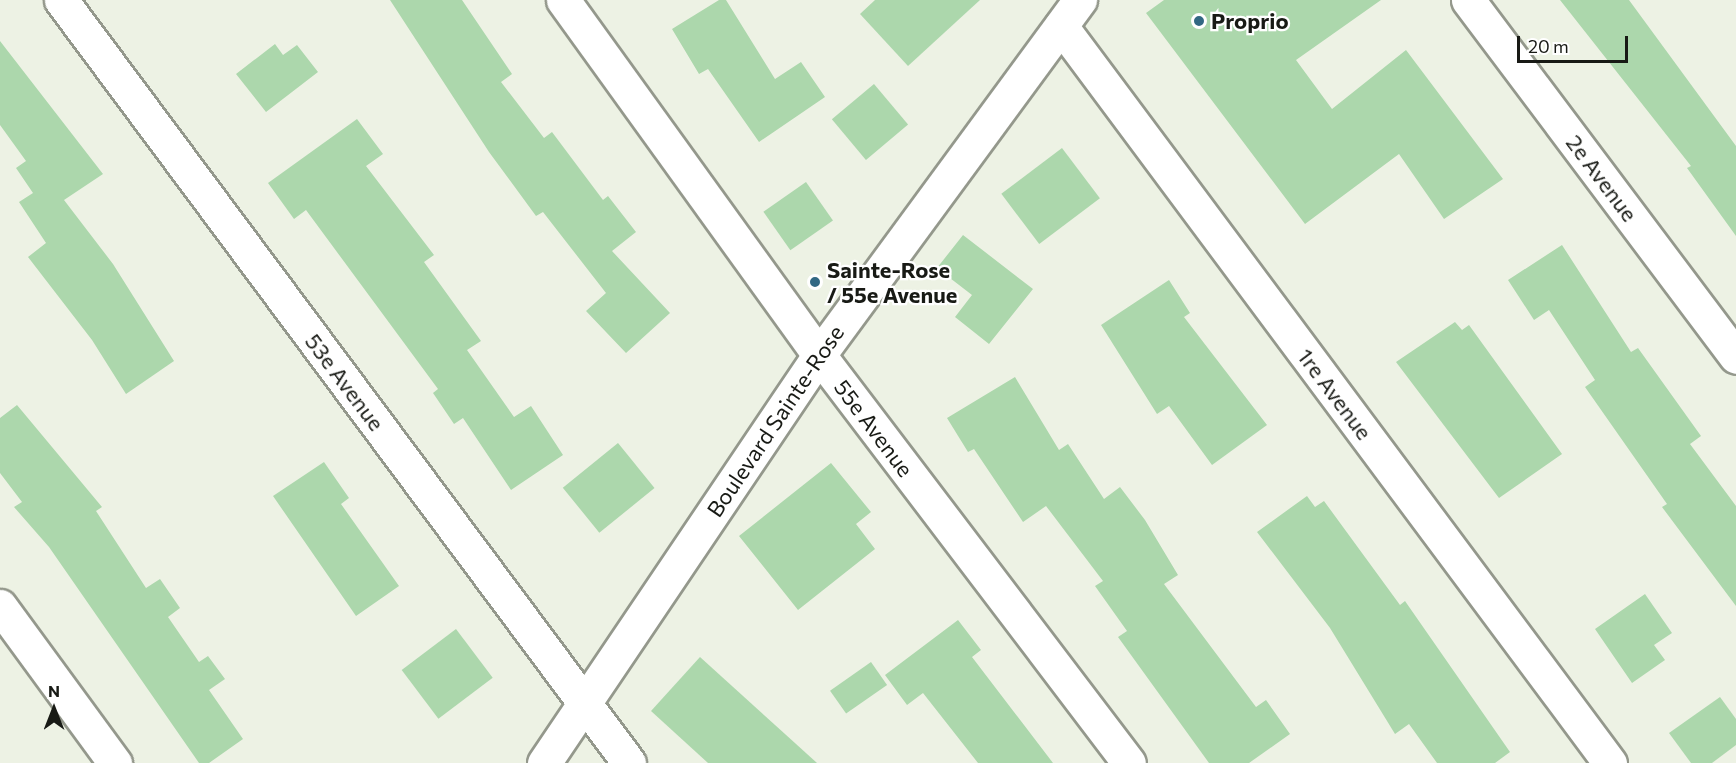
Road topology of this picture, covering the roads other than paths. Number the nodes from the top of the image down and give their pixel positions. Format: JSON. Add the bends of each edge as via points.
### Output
{"nodes":[{"id":1,"x":61,"y":0,"type":"edge"},
{"id":2,"x":563,"y":0,"type":"edge"},
{"id":3,"x":1080,"y":0,"type":"edge"},
{"id":4,"x":1468,"y":0,"type":"edge"},
{"id":5,"x":1061,"y":26,"type":"junction"},
{"id":6,"x":819,"y":355,"type":"junction"},
{"id":7,"x":1736,"y":357,"type":"edge"},
{"id":8,"x":0,"y":606,"type":"edge"},
{"id":9,"x":585,"y":704,"type":"junction"},
{"id":10,"x":115,"y":763,"type":"edge"},
{"id":11,"x":544,"y":763,"type":"edge"},
{"id":12,"x":629,"y":763,"type":"edge"},
{"id":13,"x":1129,"y":763,"type":"edge"},
{"id":14,"x":1610,"y":763,"type":"edge"}],
"edges":[{"from":1,"to":9,"type":"street","name":"53e Avenue"},
{"from":2,"to":6,"type":"street","name":"55e Avenue"},
{"from":3,"to":5,"type":"street","name":"Boulevard Sainte-Rose"},
{"from":4,"to":7,"type":"street","name":"2e Avenue"},
{"from":5,"to":6,"type":"street","name":"Boulevard Sainte-Rose"},
{"from":5,"to":14,"type":"street","name":"1re Avenue"},
{"from":6,"to":9,"type":"street","name":"Boulevard Sainte-Rose"},
{"from":6,"to":13,"type":"street","name":"55e Avenue"},
{"from":8,"to":10,"type":"street"},
{"from":9,"to":11,"type":"street","name":"Boulevard Sainte-Rose"},
{"from":9,"to":12,"type":"street","name":"53e Avenue"}]}
